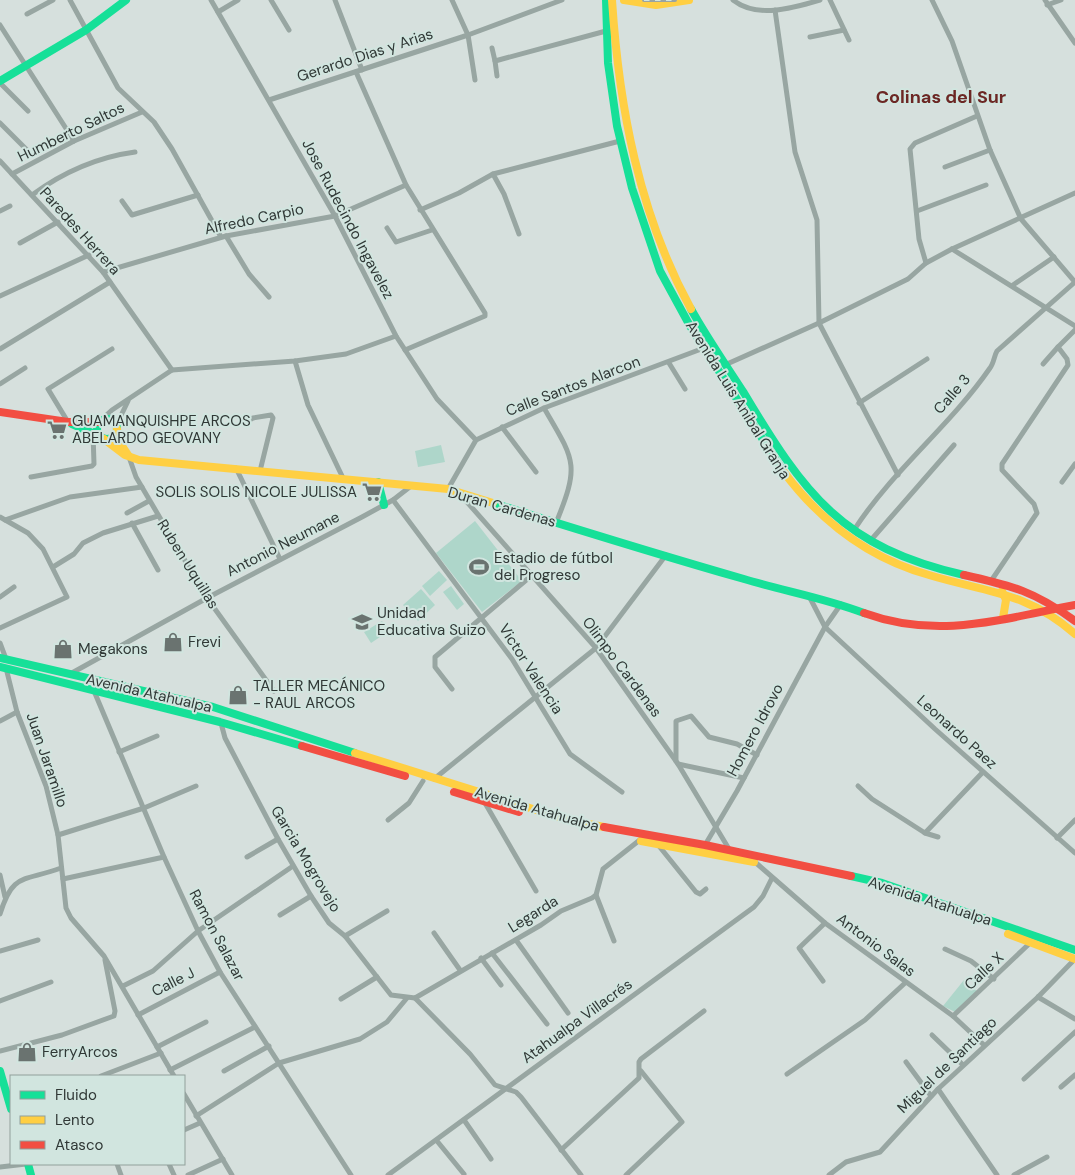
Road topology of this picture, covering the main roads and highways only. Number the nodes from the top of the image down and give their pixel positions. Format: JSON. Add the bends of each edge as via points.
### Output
{"nodes":[{"id":1,"x":126,"y":0,"type":"edge"},
{"id":2,"x":606,"y":0,"type":"edge"},
{"id":3,"x":612,"y":0,"type":"edge"},
{"id":4,"x":624,"y":0,"type":"edge"},
{"id":5,"x":689,"y":0,"type":"edge"},
{"id":6,"x":0,"y":82,"type":"edge"},
{"id":7,"x":0,"y":412,"type":"edge"},
{"id":8,"x":100,"y":421,"type":"junction"},
{"id":9,"x":68,"y":422,"type":"junction"},
{"id":10,"x":116,"y":427,"type":"junction"},
{"id":11,"x":98,"y":436,"type":"junction"},
{"id":12,"x":129,"y":457,"type":"junction"},
{"id":13,"x":378,"y":482,"type":"junction"},
{"id":14,"x":384,"y":505,"type":"road end"},
{"id":15,"x":1002,"y":592,"type":"junction"},
{"id":16,"x":1075,"y":606,"type":"edge"},
{"id":17,"x":1057,"y":608,"type":"junction"},
{"id":18,"x":1045,"y":610,"type":"junction"},
{"id":19,"x":1003,"y":618,"type":"junction"},
{"id":20,"x":1075,"y":621,"type":"edge"},
{"id":21,"x":1075,"y":634,"type":"edge"},
{"id":22,"x":3,"y":658,"type":"edge"},
{"id":23,"x":3,"y":668,"type":"edge"},
{"id":24,"x":642,"y":838,"type":"junction"},
{"id":25,"x":1075,"y":950,"type":"edge"},
{"id":26,"x":1075,"y":959,"type":"edge"},
{"id":27,"x":0,"y":1071,"type":"edge"},
{"id":28,"x":3,"y":1091,"type":"edge"},
{"id":29,"x":10,"y":1107,"type":"edge"}],
"edges":[{"from":1,"to":6,"type":"main road","via":[[86,30]]},
{"from":2,"to":15,"type":"main road","name":"Avenida Luis Anibal Granja","via":[[606,31],[620,141],[633,194],[666,284],[758,438],[792,486],[840,534],[896,565]]},
{"from":3,"to":17,"type":"main road","name":"Avenida Luis Anibal Granja","via":[[630,141],[642,190],[677,282],[800,481],[854,530],[893,553],[941,570],[1030,592]]},
{"from":4,"to":5,"type":"main road","via":[[653,6]]},
{"from":7,"to":9,"type":"main road"},
{"from":8,"to":9,"type":"main road"},
{"from":8,"to":10,"type":"main road","via":[[110,419]]},
{"from":8,"to":11,"type":"main road","via":[[96,430]]},
{"from":9,"to":11,"type":"main road"},
{"from":10,"to":11,"type":"main road","via":[[111,438]]},
{"from":10,"to":12,"type":"main road","via":[[120,443]]},
{"from":11,"to":12,"type":"main road"},
{"from":12,"to":13,"type":"main road","name":"Duran Cardenas"},
{"from":13,"to":14,"type":"main road"},
{"from":13,"to":19,"type":"main road","name":"Duran Cardenas","via":[[448,490],[868,614],[926,627],[959,627]]},
{"from":15,"to":18,"type":"main road","name":"Avenida Luis Anibal Granja","via":[[1026,599]]},
{"from":15,"to":19,"type":"main road","via":[[1006,600]]},
{"from":16,"to":17,"type":"main road","name":"Duran Cardenas"},
{"from":17,"to":18,"type":"main road","name":"Duran Cardenas"},
{"from":17,"to":20,"type":"main road","name":"Avenida Luis Anibal Granja"},
{"from":18,"to":19,"type":"main road","name":"Duran Cardenas"},
{"from":18,"to":21,"type":"main road","name":"Avenida Luis Anibal Granja"},
{"from":22,"to":24,"type":"main road","name":"Avenida Atahualpa","via":[[213,708],[568,820]]},
{"from":23,"to":24,"type":"main road","name":"Avenida Atahualpa","via":[[220,722],[423,781],[484,803],[584,829]]},
{"from":24,"to":25,"type":"main road","name":"Avenida Atahualpa","via":[[705,844],[882,883]]},
{"from":24,"to":26,"type":"main road","name":"Avenida Atahualpa","via":[[657,844],[872,887]]},
{"from":27,"to":28,"type":"main road"},
{"from":28,"to":29,"type":"main road"}]}
